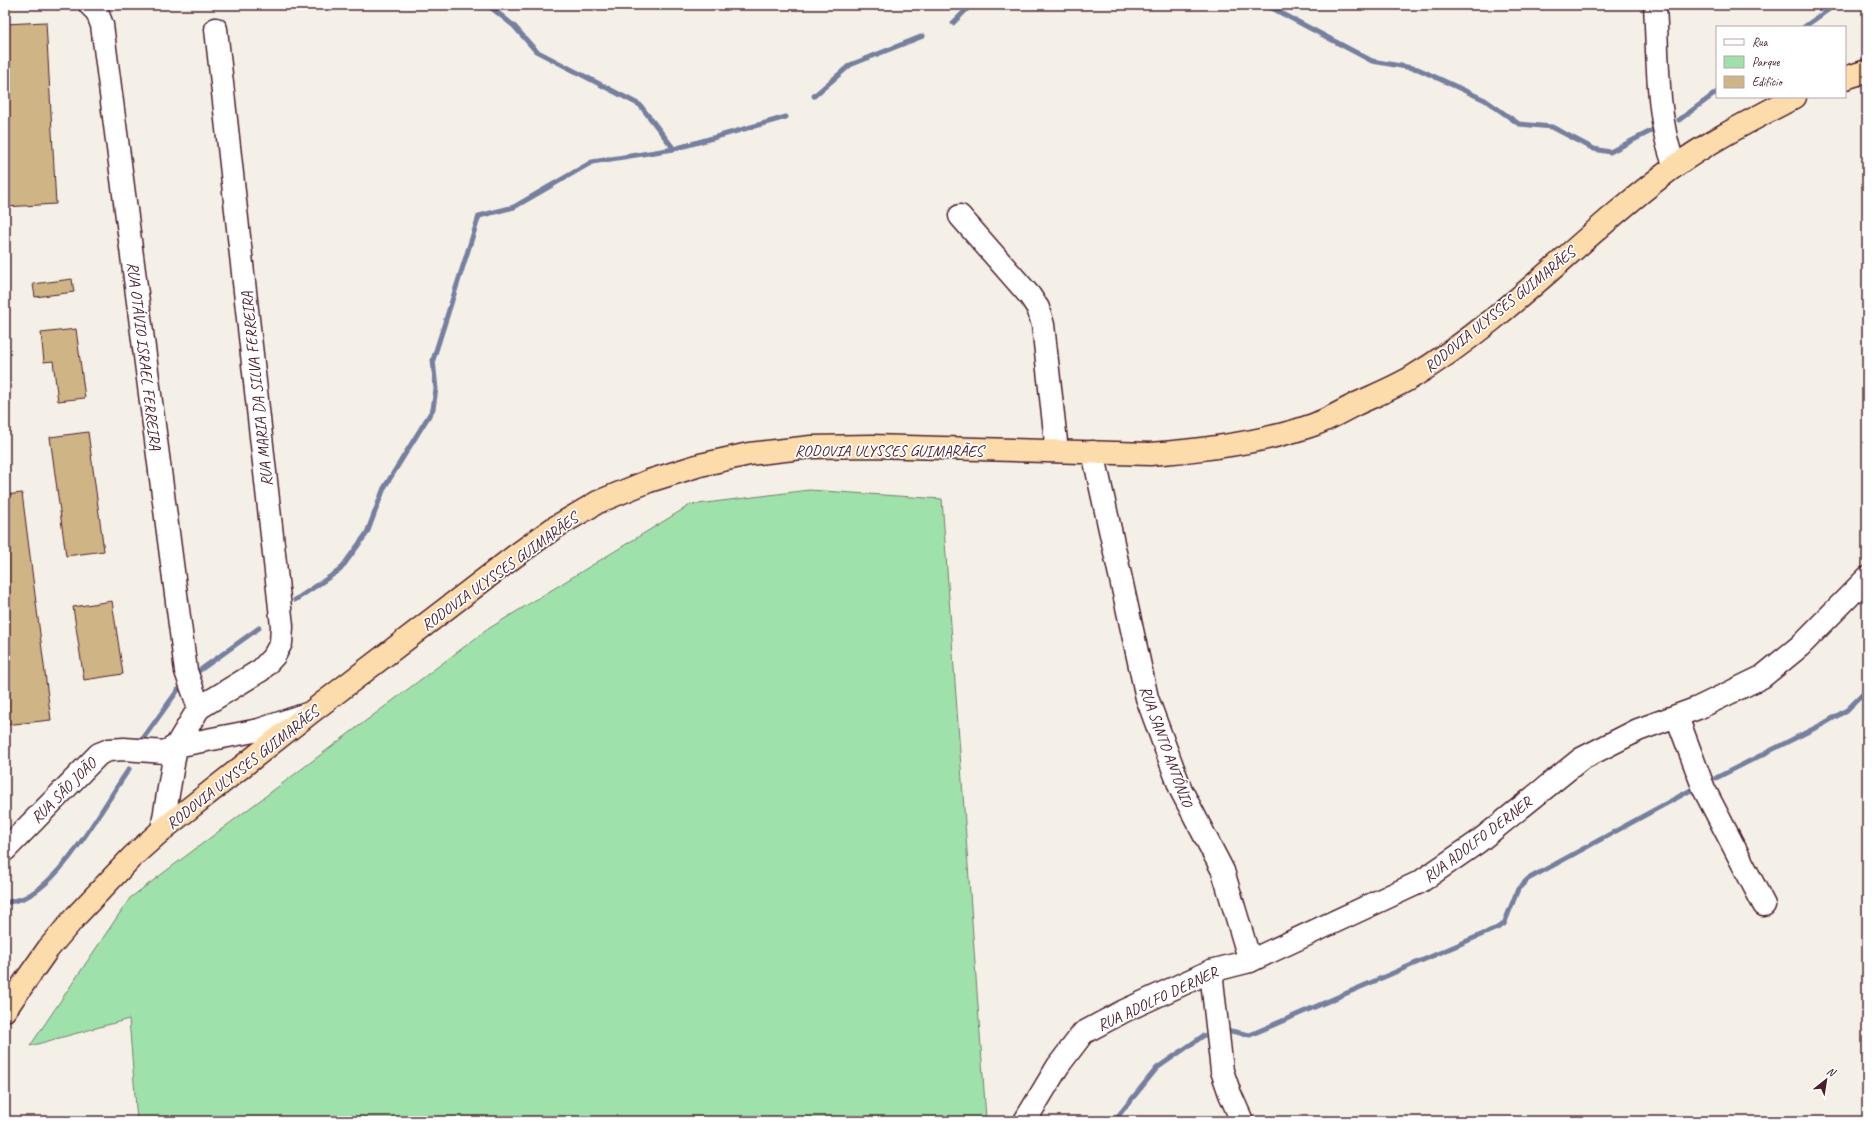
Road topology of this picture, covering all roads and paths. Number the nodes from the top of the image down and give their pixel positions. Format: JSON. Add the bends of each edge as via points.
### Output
{"nodes":[{"id":1,"x":90,"y":5,"type":"edge"},
{"id":2,"x":1654,"y":5,"type":"edge"},
{"id":3,"x":216,"y":29,"type":"dead end"},
{"id":4,"x":1867,"y":70,"type":"edge"},
{"id":5,"x":1846,"y":78,"type":"edge"},
{"id":6,"x":1793,"y":98,"type":"edge"},
{"id":7,"x":1675,"y":166,"type":"junction"},
{"id":8,"x":960,"y":216,"type":"dead end"},
{"id":9,"x":1058,"y":451,"type":"junction"},
{"id":10,"x":1093,"y":452,"type":"junction"},
{"id":11,"x":1867,"y":578,"type":"edge"},
{"id":12,"x":199,"y":708,"type":"junction"},
{"id":13,"x":310,"y":713,"type":"junction"},
{"id":14,"x":1677,"y":717,"type":"junction"},
{"id":15,"x":176,"y":746,"type":"junction"},
{"id":16,"x":162,"y":830,"type":"junction"},
{"id":17,"x":5,"y":850,"type":"edge"},
{"id":18,"x":1764,"y":904,"type":"dead end"},
{"id":19,"x":1250,"y":960,"type":"junction"},
{"id":20,"x":1211,"y":971,"type":"junction"},
{"id":21,"x":5,"y":1010,"type":"edge"},
{"id":22,"x":1025,"y":1121,"type":"edge"},
{"id":23,"x":1242,"y":1121,"type":"edge"}],
"edges":[{"from":1,"to":12,"type":"street","name":"RUA OTÁVIO ISRAEL FERREIRA","via":[[97,12],[102,25],[186,671]]},
{"from":2,"to":7,"type":"street","via":[[1662,118]]},
{"from":3,"to":12,"type":"street","name":"RUA MARIA DA SILVA FERREIRA","via":[[282,626],[281,643],[274,656],[261,670]]},
{"from":4,"to":5,"type":"highway"},
{"from":6,"to":7,"type":"highway","name":"RODOVIA ULYSSES GUIMARÃES"},
{"from":7,"to":10,"type":"highway","name":"RODOVIA ULYSSES GUIMARÃES","via":[[1459,345],[1411,378],[1314,425],[1265,438],[1196,450],[1150,454]]},
{"from":8,"to":9,"type":"street","via":[[1038,308],[1044,325]]},
{"from":9,"to":10,"type":"highway","name":"RODOVIA ULYSSES GUIMARÃES"},
{"from":9,"to":13,"type":"highway","name":"RODOVIA ULYSSES GUIMARÃES","via":[[811,446],[749,454],[649,480],[598,502],[554,528]]},
{"from":10,"to":19,"type":"street","name":"RUA SANTO ANTÔNIO","via":[[1147,698],[1181,790],[1223,871]]},
{"from":11,"to":14,"type":"street","name":"RUA ADOLFO DERNER","via":[[1800,646],[1762,677]]},
{"from":12,"to":15,"type":"street"},
{"from":13,"to":15,"type":"street","name":"RUA SÃO JOÃO","via":[[259,730]]},
{"from":13,"to":16,"type":"highway","name":"RODOVIA ULYSSES GUIMARÃES"},
{"from":14,"to":18,"type":"street","via":[[1704,789]]},
{"from":14,"to":19,"type":"street","name":"RUA ADOLFO DERNER","via":[[1638,730],[1581,759],[1478,842],[1420,882]]},
{"from":15,"to":16,"type":"street"},
{"from":15,"to":17,"type":"street","name":"RUA SÃO JOÃO","via":[[165,752],[124,749],[99,754]]},
{"from":16,"to":21,"type":"highway","name":"RODOVIA ULYSSES GUIMARÃES","via":[[132,856],[77,914]]},
{"from":19,"to":20,"type":"street","name":"RUA ADOLFO DERNER"},
{"from":20,"to":22,"type":"street","name":"RUA ADOLFO DERNER","via":[[1083,1033],[1058,1066]]},
{"from":20,"to":23,"type":"street","via":[[1222,1071]]}]}
